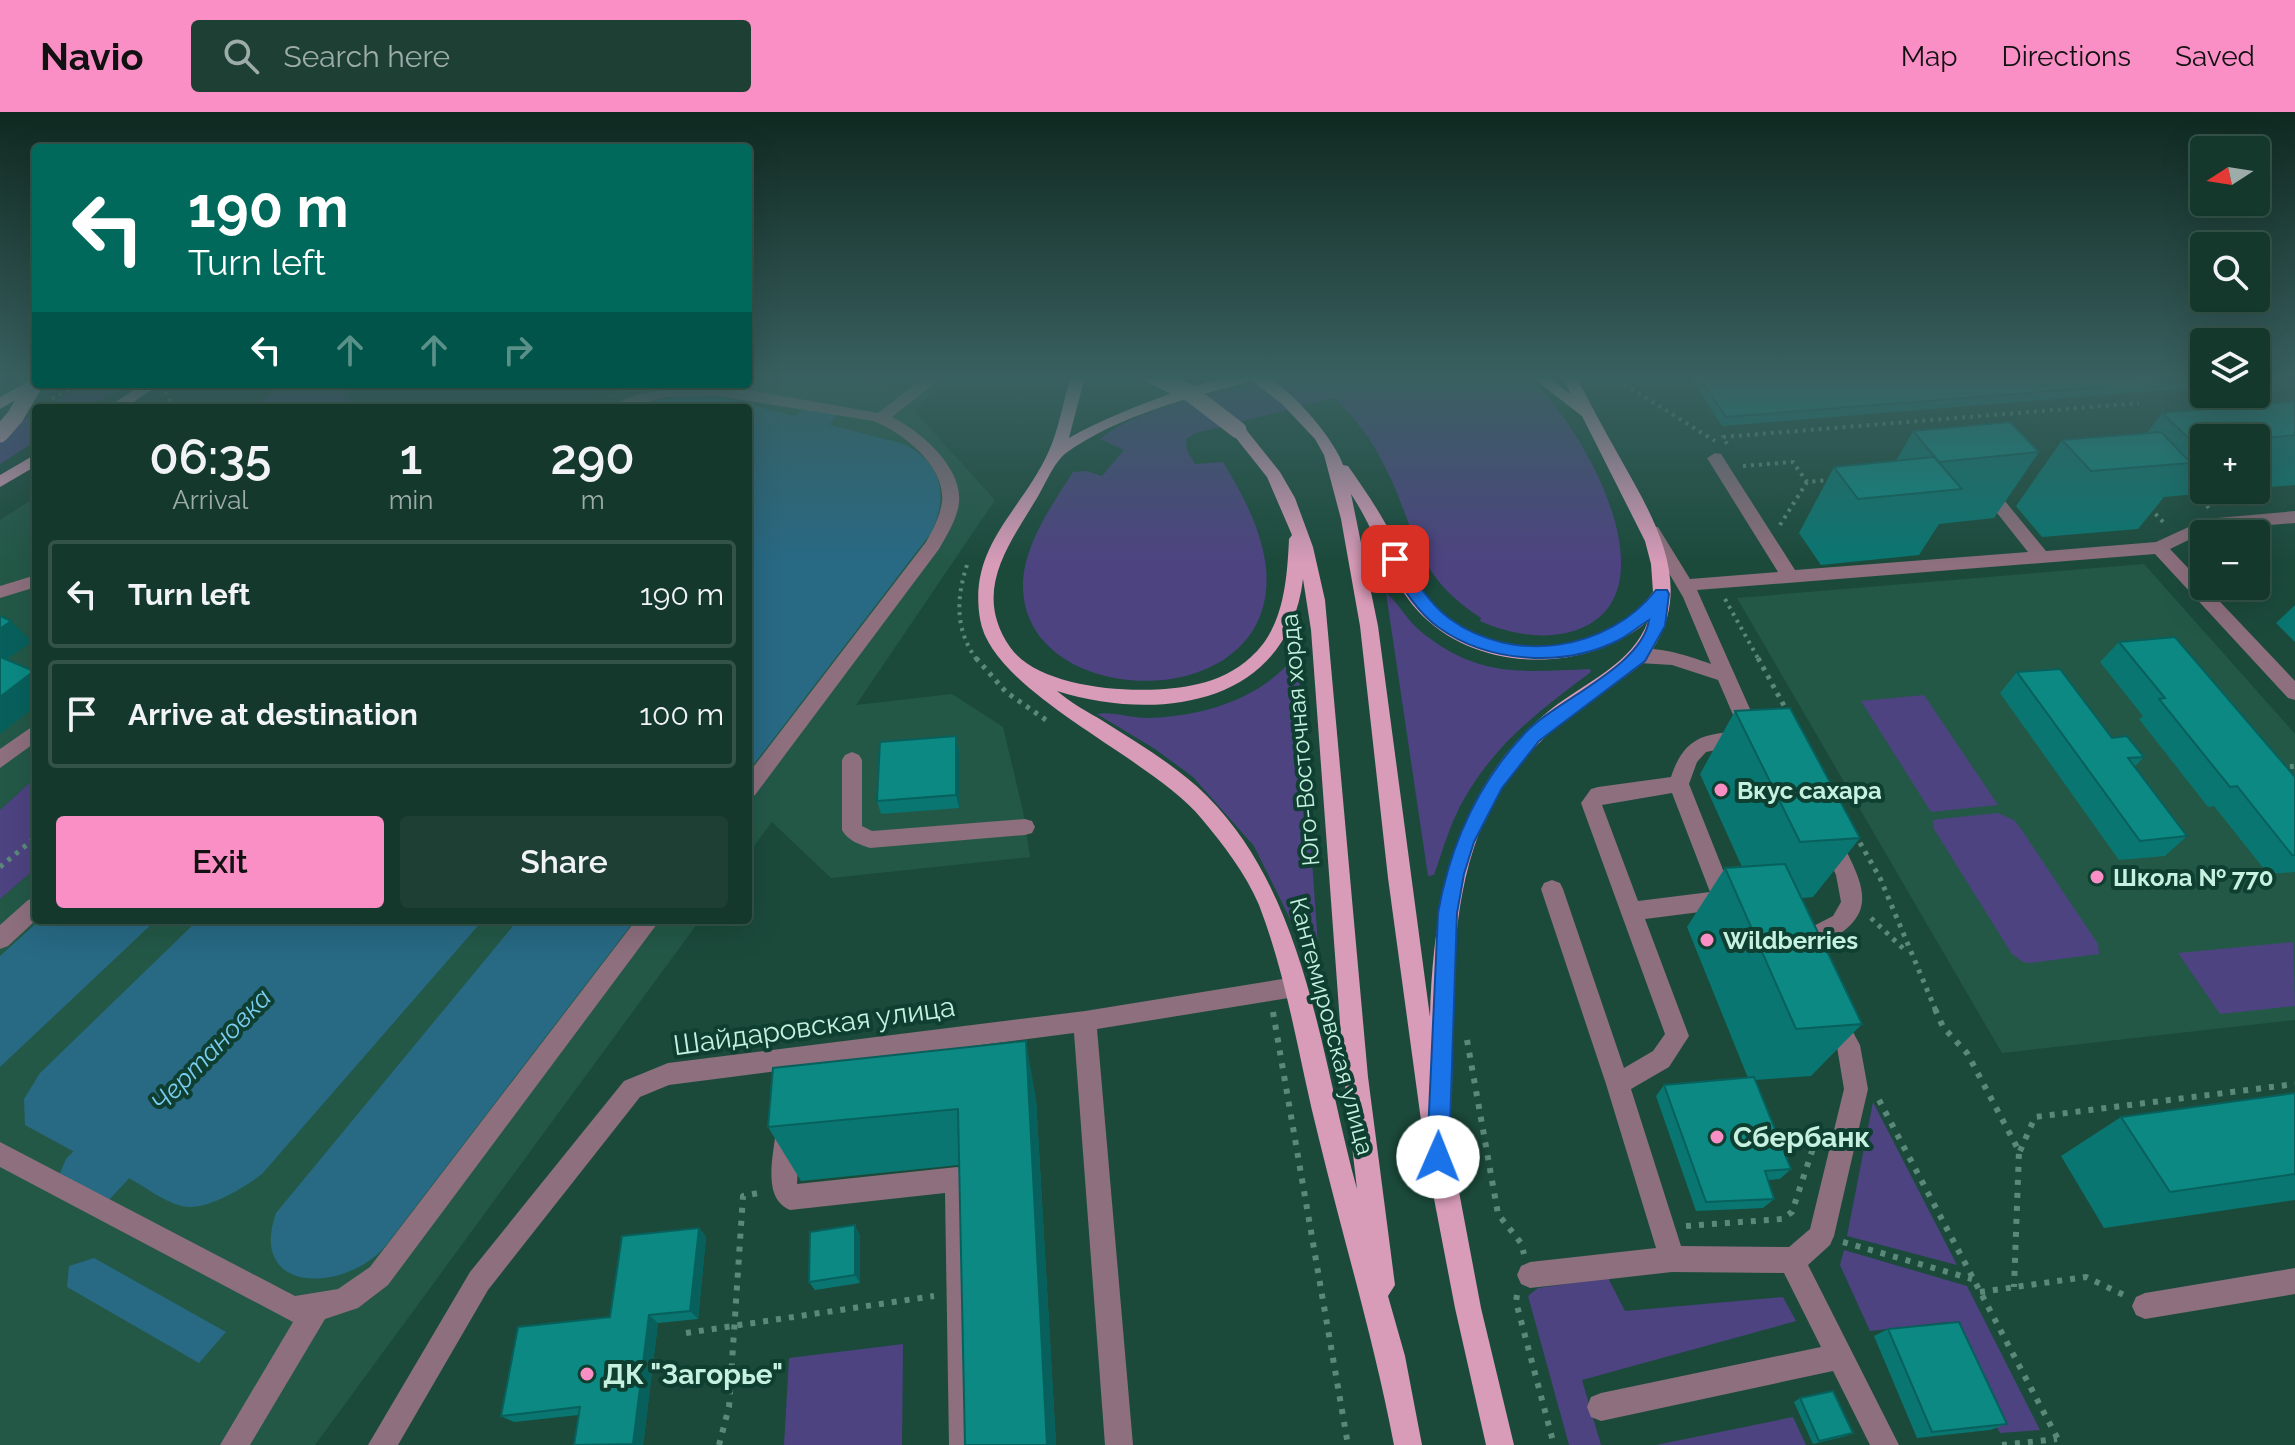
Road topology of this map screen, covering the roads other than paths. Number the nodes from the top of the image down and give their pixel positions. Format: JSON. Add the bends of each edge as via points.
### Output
{"nodes":[{"id":1,"x":912,"y":438,"type":"edge"},
{"id":2,"x":1061,"y":438,"type":"edge"},
{"id":3,"x":1078,"y":438,"type":"edge"},
{"id":4,"x":1245,"y":438,"type":"edge"},
{"id":5,"x":1320,"y":438,"type":"edge"},
{"id":6,"x":1601,"y":438,"type":"edge"},
{"id":7,"x":1057,"y":452,"type":"junction"},
{"id":8,"x":1332,"y":455,"type":"junction"},
{"id":9,"x":1715,"y":458,"type":"dead end"},
{"id":10,"x":32,"y":462,"type":"edge"},
{"id":11,"x":0,"y":482,"type":"edge"},
{"id":12,"x":1994,"y":499,"type":"edge"},
{"id":13,"x":2295,"y":517,"type":"edge"},
{"id":14,"x":1298,"y":518,"type":"junction"},
{"id":15,"x":1652,"y":531,"type":"junction"},
{"id":16,"x":2159,"y":548,"type":"junction"},
{"id":17,"x":2041,"y":557,"type":"junction"},
{"id":18,"x":1790,"y":577,"type":"junction"},
{"id":19,"x":32,"y":582,"type":"edge"},
{"id":20,"x":1685,"y":585,"type":"junction"},
{"id":21,"x":0,"y":592,"type":"edge"},
{"id":22,"x":1661,"y":594,"type":"junction"},
{"id":23,"x":1639,"y":656,"type":"junction"},
{"id":24,"x":1019,"y":670,"type":"junction"},
{"id":25,"x":1725,"y":675,"type":"junction"},
{"id":26,"x":2295,"y":693,"type":"edge"},
{"id":27,"x":32,"y":734,"type":"edge"},
{"id":28,"x":1752,"y":738,"type":"junction"},
{"id":29,"x":1776,"y":747,"type":"edge"},
{"id":30,"x":0,"y":760,"type":"edge"},
{"id":31,"x":852,"y":760,"type":"dead end"},
{"id":32,"x":752,"y":784,"type":"edge"},
{"id":33,"x":1679,"y":784,"type":"junction"},
{"id":34,"x":1818,"y":813,"type":"edge"},
{"id":35,"x":1025,"y":827,"type":"dead end"},
{"id":36,"x":1552,"y":889,"type":"dead end"},
{"id":37,"x":32,"y":911,"type":"edge"},
{"id":38,"x":1630,"y":911,"type":"junction"},
{"id":39,"x":646,"y":924,"type":"edge"},
{"id":40,"x":0,"y":939,"type":"edge"},
{"id":41,"x":1809,"y":969,"type":"edge"},
{"id":42,"x":1295,"y":987,"type":"junction"},
{"id":43,"x":1822,"y":994,"type":"edge"},
{"id":44,"x":1085,"y":1021,"type":"junction"},
{"id":45,"x":798,"y":1056,"type":"junction"},
{"id":46,"x":1618,"y":1084,"type":"junction"},
{"id":47,"x":0,"y":1154,"type":"edge"},
{"id":48,"x":1438,"y":1157,"type":"junction"},
{"id":49,"x":1672,"y":1259,"type":"junction"},
{"id":50,"x":1791,"y":1260,"type":"junction"},
{"id":51,"x":2295,"y":1281,"type":"edge"},
{"id":52,"x":1524,"y":1282,"type":"road end"},
{"id":53,"x":2145,"y":1306,"type":"road end"},
{"id":54,"x":317,"y":1308,"type":"junction"},
{"id":55,"x":1391,"y":1356,"type":"junction"},
{"id":56,"x":1841,"y":1356,"type":"junction"},
{"id":57,"x":1601,"y":1407,"type":"dead end"},
{"id":58,"x":234,"y":1445,"type":"edge"},
{"id":59,"x":382,"y":1445,"type":"edge"},
{"id":60,"x":963,"y":1445,"type":"edge"},
{"id":61,"x":1119,"y":1445,"type":"edge"},
{"id":62,"x":1408,"y":1445,"type":"edge"},
{"id":63,"x":1500,"y":1445,"type":"edge"},
{"id":64,"x":1885,"y":1445,"type":"edge"}],
"edges":[{"from":1,"to":32,"type":"street","via":[[951,484],[949,514],[933,545]]},
{"from":2,"to":7,"type":"main road","name":"Кантемировская улица"},
{"from":3,"to":7,"type":"main road"},
{"from":4,"to":14,"type":"main road","name":"Юго-Восточная хорда","bridge":true,"via":[[1273,471]]},
{"from":5,"to":8,"type":"main road"},
{"from":6,"to":15,"type":"main road"},
{"from":7,"to":24,"type":"main road","name":"Кантемировская улица","via":[[999,545],[985,584],[989,623]]},
{"from":8,"to":22,"type":"main road","via":[[1376,520],[1407,583],[1433,614],[1466,636],[1515,652],[1567,651],[1633,625]]},
{"from":8,"to":48,"type":"main road","via":[[1369,626]]},
{"from":9,"to":18,"type":"street"},
{"from":10,"to":11,"type":"main road"},
{"from":12,"to":17,"type":"street"},
{"from":13,"to":16,"type":"street","via":[[2206,525]]},
{"from":14,"to":24,"type":"main road","via":[[1292,599],[1280,633],[1267,653],[1226,682],[1176,696],[1131,698],[1080,691]]},
{"from":14,"to":55,"type":"main road","name":"Юго-Восточная хорда","via":[[1311,563],[1320,630],[1356,1077]]},
{"from":15,"to":20,"type":"street"},
{"from":15,"to":22,"type":"main road","via":[[1661,561]]},
{"from":16,"to":17,"type":"street"},
{"from":16,"to":26,"type":"street"},
{"from":17,"to":18,"type":"street"},
{"from":18,"to":20,"type":"street"},
{"from":19,"to":21,"type":"street"},
{"from":20,"to":25,"type":"street"},
{"from":22,"to":23,"type":"main road","via":[[1656,626]]},
{"from":23,"to":25,"type":"street","via":[[1673,658]]},
{"from":23,"to":48,"type":"main road","via":[[1532,736],[1495,783],[1465,842],[1448,913]]},
{"from":24,"to":42,"type":"main road","name":"Кантемировская улица","via":[[1199,801],[1231,839],[1268,901]]},
{"from":25,"to":28,"type":"street"},
{"from":27,"to":30,"type":"street"},
{"from":28,"to":29,"type":"street"},
{"from":28,"to":33,"type":"street","via":[[1692,749]]},
{"from":31,"to":35,"type":"street","via":[[852,830],[870,840]]},
{"from":33,"to":38,"type":"street","via":[[1598,795],[1591,803]]},
{"from":33,"to":38,"type":"street","via":[[1724,900]]},
{"from":34,"to":41,"type":"street","via":[[1849,880],[1853,901],[1848,920],[1804,942]]},
{"from":36,"to":46,"type":"street"},
{"from":37,"to":40,"type":"street"},
{"from":38,"to":46,"type":"street","via":[[1677,1036],[1661,1059]]},
{"from":39,"to":54,"type":"street","via":[[379,1276],[356,1296]]},
{"from":42,"to":44,"type":"street","name":"Шайдаровская улица"},
{"from":42,"to":55,"type":"main road","name":"Кантемировская улица"},
{"from":43,"to":50,"type":"street","via":[[1848,1045],[1856,1089],[1821,1236]]},
{"from":44,"to":45,"type":"street","name":"Шайдаровская улица"},
{"from":44,"to":61,"type":"street"},
{"from":45,"to":59,"type":"street","name":"Шайдаровская улица","via":[[668,1074],[632,1089],[479,1281]]},
{"from":45,"to":60,"type":"street","via":[[792,1071],[784,1188],[790,1197],[957,1179]]},
{"from":46,"to":49,"type":"street"},
{"from":47,"to":54,"type":"street","via":[[293,1309]]},
{"from":48,"to":63,"type":"main road"},
{"from":49,"to":50,"type":"street"},
{"from":49,"to":52,"type":"street"},
{"from":50,"to":56,"type":"street"},
{"from":51,"to":53,"type":"street"},
{"from":54,"to":58,"type":"street"},
{"from":55,"to":62,"type":"main road","name":"Кантемировская улица"},
{"from":56,"to":57,"type":"street"},
{"from":56,"to":64,"type":"street"}]}
